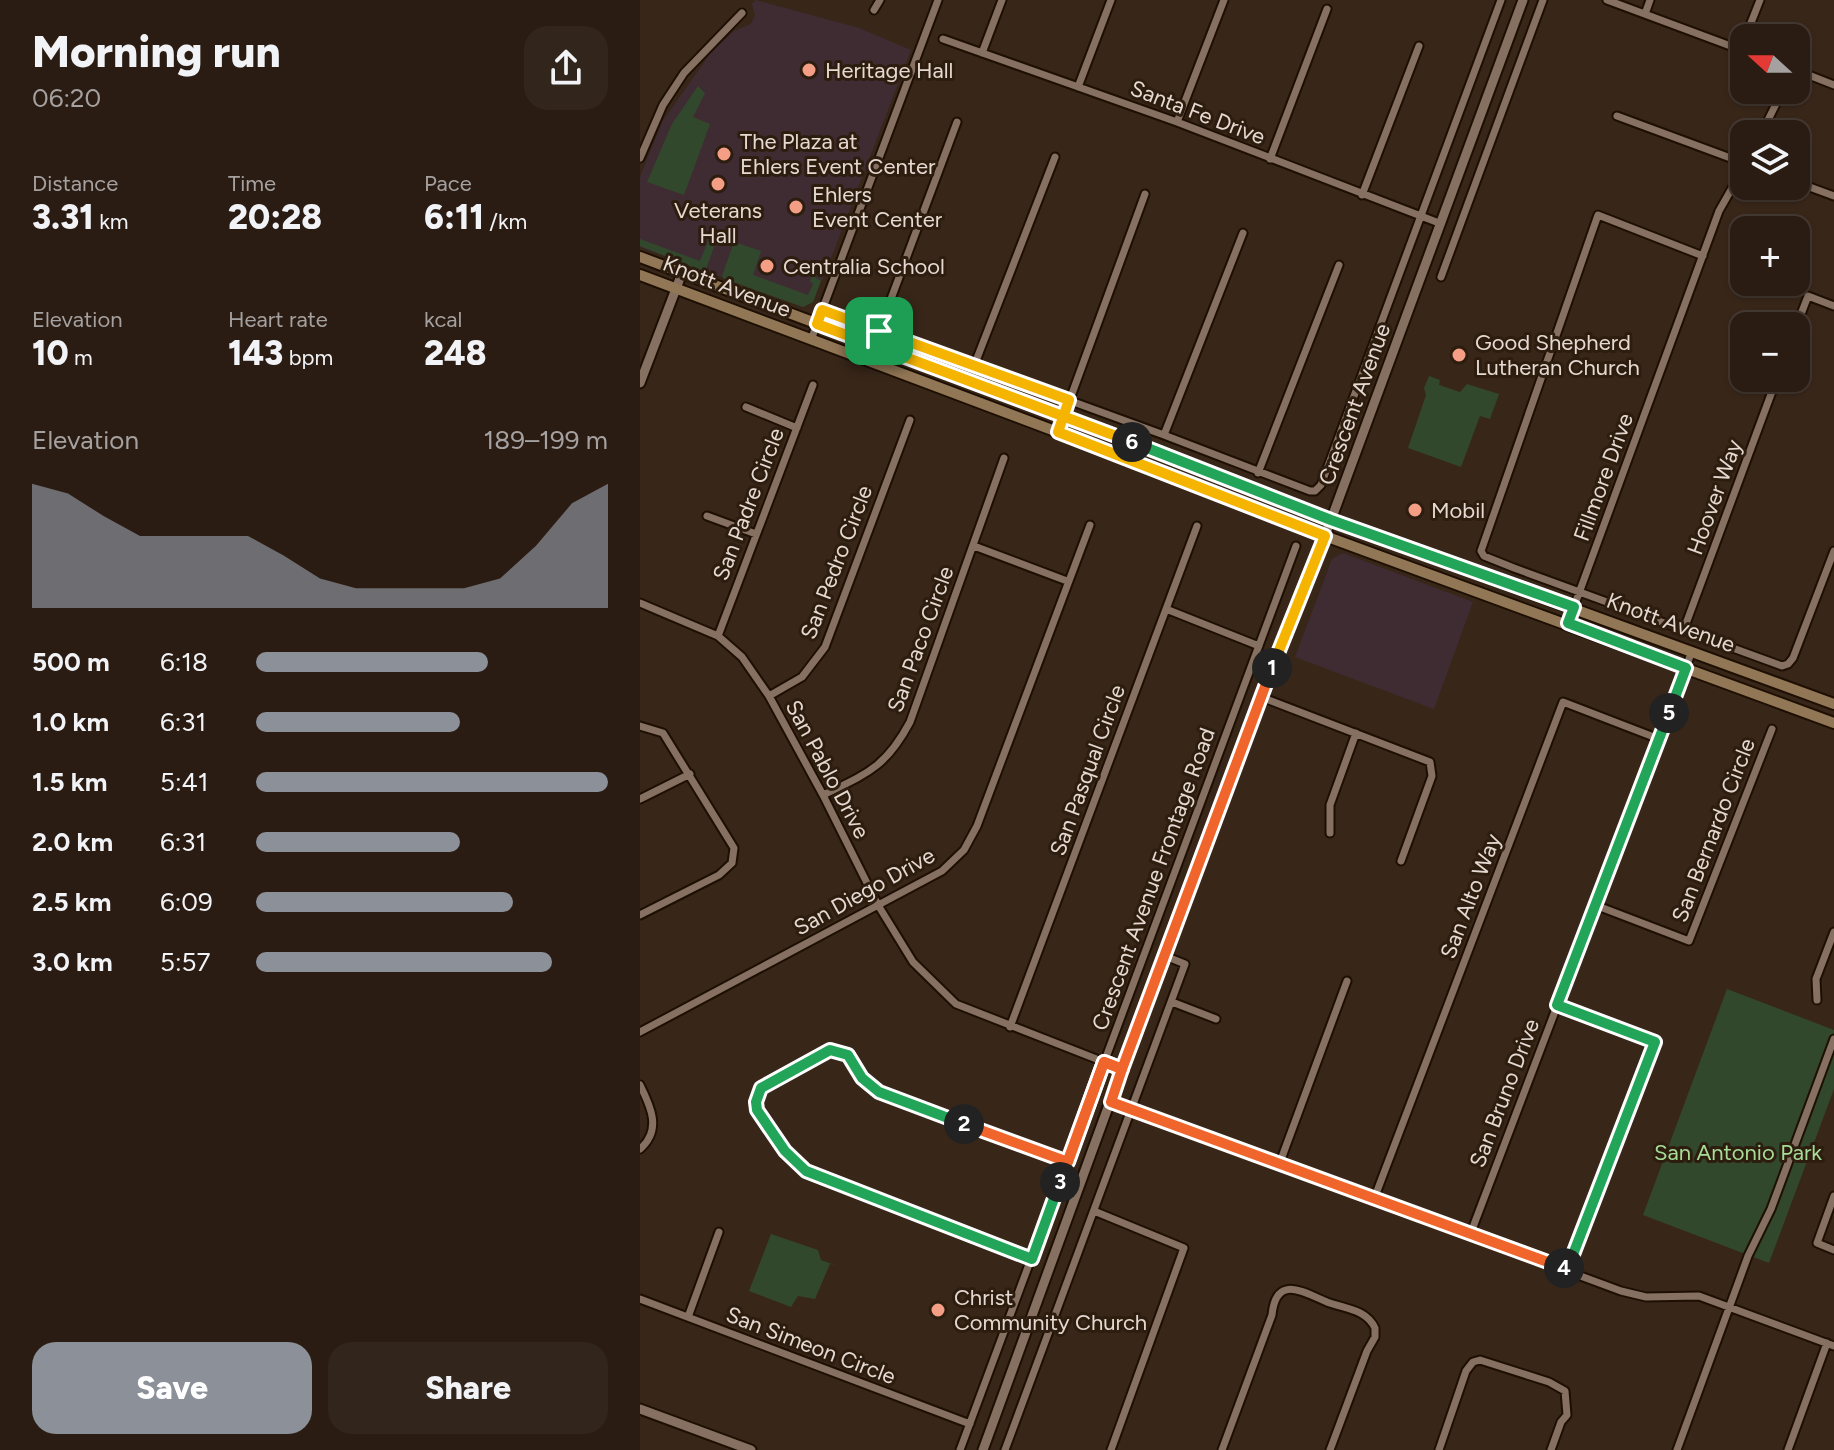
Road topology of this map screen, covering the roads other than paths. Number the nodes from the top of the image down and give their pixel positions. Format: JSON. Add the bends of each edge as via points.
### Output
{"nodes":[{"id":1,"x":880,"y":0,"type":"edge"},
{"id":2,"x":938,"y":0,"type":"edge"},
{"id":3,"x":1002,"y":0,"type":"edge"},
{"id":4,"x":1111,"y":0,"type":"edge"},
{"id":5,"x":1224,"y":0,"type":"edge"},
{"id":6,"x":1501,"y":0,"type":"edge"},
{"id":7,"x":1523,"y":0,"type":"edge"},
{"id":8,"x":1543,"y":0,"type":"edge"},
{"id":9,"x":1607,"y":0,"type":"edge"},
{"id":10,"x":1650,"y":0,"type":"edge"},
{"id":11,"x":1760,"y":0,"type":"edge"},
{"id":12,"x":1327,"y":9,"type":"dead end"},
{"id":13,"x":874,"y":10,"type":"dead end"},
{"id":14,"x":742,"y":13,"type":"dead end"},
{"id":15,"x":1645,"y":14,"type":"junction"},
{"id":16,"x":1750,"y":24,"type":"edge"},
{"id":17,"x":943,"y":39,"type":"dead end"},
{"id":18,"x":1419,"y":46,"type":"dead end"},
{"id":19,"x":1730,"y":46,"type":"edge"},
{"id":20,"x":982,"y":53,"type":"junction"},
{"id":21,"x":1810,"y":76,"type":"edge"},
{"id":22,"x":1834,"y":85,"type":"edge"},
{"id":23,"x":1078,"y":87,"type":"junction"},
{"id":24,"x":1617,"y":116,"type":"dead end"},
{"id":25,"x":957,"y":122,"type":"dead end"},
{"id":26,"x":1177,"y":122,"type":"junction"},
{"id":27,"x":1055,"y":157,"type":"dead end"},
{"id":28,"x":640,"y":158,"type":"edge"},
{"id":29,"x":1270,"y":159,"type":"junction"},
{"id":30,"x":1730,"y":160,"type":"edge"},
{"id":31,"x":1810,"y":187,"type":"edge"},
{"id":32,"x":1730,"y":191,"type":"edge"},
{"id":33,"x":1145,"y":194,"type":"dead end"},
{"id":34,"x":1362,"y":195,"type":"junction"},
{"id":35,"x":1834,"y":196,"type":"edge"},
{"id":36,"x":1420,"y":217,"type":"junction"},
{"id":37,"x":1439,"y":223,"type":"junction"},
{"id":38,"x":1243,"y":233,"type":"dead end"},
{"id":39,"x":1703,"y":256,"type":"junction"},
{"id":40,"x":640,"y":257,"type":"edge"},
{"id":41,"x":1339,"y":265,"type":"dead end"},
{"id":42,"x":682,"y":273,"type":"junction"},
{"id":43,"x":640,"y":275,"type":"edge"},
{"id":44,"x":1441,"y":277,"type":"dead end"},
{"id":45,"x":677,"y":288,"type":"junction"},
{"id":46,"x":1834,"y":306,"type":"edge"},
{"id":47,"x":822,"y":310,"type":"junction"},
{"id":48,"x":1802,"y":312,"type":"edge"},
{"id":49,"x":817,"y":324,"type":"junction"},
{"id":50,"x":879,"y":331,"type":"junction"},
{"id":51,"x":811,"y":340,"type":"junction"},
{"id":52,"x":974,"y":366,"type":"junction"},
{"id":53,"x":640,"y":383,"type":"edge"},
{"id":54,"x":813,"y":385,"type":"dead end"},
{"id":55,"x":1772,"y":392,"type":"edge"},
{"id":56,"x":1069,"y":400,"type":"junction"},
{"id":57,"x":746,"y":407,"type":"dead end"},
{"id":58,"x":1064,"y":417,"type":"junction"},
{"id":59,"x":910,"y":420,"type":"dead end"},
{"id":60,"x":797,"y":428,"type":"junction"},
{"id":61,"x":1058,"y":432,"type":"junction"},
{"id":62,"x":1164,"y":435,"type":"junction"},
{"id":63,"x":1004,"y":458,"type":"dead end"},
{"id":64,"x":1258,"y":473,"type":"junction"},
{"id":65,"x":707,"y":516,"type":"dead end"},
{"id":66,"x":1331,"y":520,"type":"junction"},
{"id":67,"x":1090,"y":525,"type":"dead end"},
{"id":68,"x":1197,"y":526,"type":"dead end"},
{"id":69,"x":756,"y":534,"type":"junction"},
{"id":70,"x":1325,"y":536,"type":"junction"},
{"id":71,"x":974,"y":546,"type":"junction"},
{"id":72,"x":1296,"y":546,"type":"dead end"},
{"id":73,"x":1834,"y":551,"type":"edge"},
{"id":74,"x":1477,"y":572,"type":"junction"},
{"id":75,"x":1067,"y":581,"type":"junction"},
{"id":76,"x":1471,"y":588,"type":"junction"},
{"id":77,"x":1579,"y":592,"type":"junction"},
{"id":78,"x":640,"y":603,"type":"edge"},
{"id":79,"x":1574,"y":607,"type":"junction"},
{"id":80,"x":1166,"y":609,"type":"junction"},
{"id":81,"x":1568,"y":623,"type":"junction"},
{"id":82,"x":1684,"y":629,"type":"junction"},
{"id":83,"x":718,"y":636,"type":"junction"},
{"id":84,"x":1259,"y":646,"type":"junction"},
{"id":85,"x":1692,"y":651,"type":"junction"},
{"id":86,"x":1686,"y":668,"type":"junction"},
{"id":87,"x":769,"y":696,"type":"junction"},
{"id":88,"x":1261,"y":697,"type":"junction"},
{"id":89,"x":1834,"y":704,"type":"edge"},
{"id":90,"x":1834,"y":723,"type":"edge"},
{"id":91,"x":640,"y":726,"type":"edge"},
{"id":92,"x":1772,"y":729,"type":"dead end"},
{"id":93,"x":1356,"y":733,"type":"junction"},
{"id":94,"x":1659,"y":739,"type":"junction"},
{"id":95,"x":690,"y":774,"type":"junction"},
{"id":96,"x":823,"y":795,"type":"junction"},
{"id":97,"x":640,"y":799,"type":"edge"},
{"id":98,"x":1330,"y":833,"type":"dead end"},
{"id":99,"x":1401,"y":861,"type":"dead end"},
{"id":100,"x":878,"y":905,"type":"junction"},
{"id":101,"x":1595,"y":905,"type":"junction"},
{"id":102,"x":640,"y":915,"type":"edge"},
{"id":103,"x":1834,"y":932,"type":"edge"},
{"id":104,"x":1165,"y":956,"type":"junction"},
{"id":105,"x":1347,"y":981,"type":"dead end"},
{"id":106,"x":1817,"y":1000,"type":"dead end"},
{"id":107,"x":1172,"y":1002,"type":"junction"},
{"id":108,"x":1557,"y":1005,"type":"junction"},
{"id":109,"x":1216,"y":1019,"type":"dead end"},
{"id":110,"x":1010,"y":1027,"type":"junction"},
{"id":111,"x":640,"y":1032,"type":"edge"},
{"id":112,"x":1834,"y":1039,"type":"edge"},
{"id":113,"x":1104,"y":1062,"type":"junction"},
{"id":114,"x":1122,"y":1069,"type":"junction"},
{"id":115,"x":640,"y":1085,"type":"edge"},
{"id":116,"x":1111,"y":1102,"type":"junction"},
{"id":117,"x":1133,"y":1109,"type":"junction"},
{"id":118,"x":640,"y":1149,"type":"edge"},
{"id":119,"x":1068,"y":1162,"type":"junction"},
{"id":120,"x":1279,"y":1165,"type":"junction"},
{"id":121,"x":1834,"y":1196,"type":"edge"},
{"id":122,"x":1374,"y":1199,"type":"junction"},
{"id":123,"x":1094,"y":1211,"type":"junction"},
{"id":124,"x":719,"y":1232,"type":"dead end"},
{"id":125,"x":1470,"y":1235,"type":"junction"},
{"id":126,"x":1834,"y":1250,"type":"edge"},
{"id":127,"x":1032,"y":1259,"type":"junction"},
{"id":128,"x":1567,"y":1270,"type":"junction"},
{"id":129,"x":640,"y":1299,"type":"edge"},
{"id":130,"x":1730,"y":1306,"type":"junction"},
{"id":131,"x":688,"y":1317,"type":"junction"},
{"id":132,"x":1830,"y":1344,"type":"edge"},
{"id":133,"x":640,"y":1409,"type":"edge"},
{"id":134,"x":970,"y":1424,"type":"junction"},
{"id":135,"x":751,"y":1450,"type":"edge"},
{"id":136,"x":960,"y":1450,"type":"edge"},
{"id":137,"x":983,"y":1450,"type":"edge"},
{"id":138,"x":1005,"y":1450,"type":"edge"},
{"id":139,"x":1111,"y":1450,"type":"edge"},
{"id":140,"x":1222,"y":1450,"type":"edge"},
{"id":141,"x":1330,"y":1450,"type":"edge"},
{"id":142,"x":1439,"y":1450,"type":"edge"},
{"id":143,"x":1551,"y":1450,"type":"edge"},
{"id":144,"x":1677,"y":1450,"type":"edge"},
{"id":145,"x":1788,"y":1450,"type":"edge"}],
"edges":[{"from":1,"to":13,"type":"street"},
{"from":2,"to":47,"type":"street"},
{"from":3,"to":20,"type":"street"},
{"from":4,"to":23,"type":"street"},
{"from":5,"to":26,"type":"street"},
{"from":6,"to":36,"type":"street","name":"Crescent Avenue"},
{"from":7,"to":37,"type":"street","name":"Crescent Avenue"},
{"from":8,"to":44,"type":"street"},
{"from":9,"to":15,"type":"street"},
{"from":10,"to":15,"type":"street"},
{"from":11,"to":16,"type":"street"},
{"from":12,"to":29,"type":"street"},
{"from":14,"to":28,"type":"street","via":[[684,73]]},
{"from":15,"to":19,"type":"street"},
{"from":17,"to":20,"type":"street","name":"Santa Fe Drive"},
{"from":18,"to":34,"type":"street"},
{"from":20,"to":23,"type":"street","name":"Santa Fe Drive"},
{"from":21,"to":22,"type":"street"},
{"from":23,"to":26,"type":"street","name":"Santa Fe Drive"},
{"from":24,"to":30,"type":"street"},
{"from":25,"to":50,"type":"street"},
{"from":26,"to":29,"type":"street","name":"Santa Fe Drive"},
{"from":27,"to":52,"type":"street"},
{"from":29,"to":34,"type":"street","name":"Santa Fe Drive"},
{"from":31,"to":35,"type":"street"},
{"from":32,"to":39,"type":"street","name":"Fillmore Drive"},
{"from":33,"to":56,"type":"street"},
{"from":34,"to":36,"type":"street","name":"Santa Fe Drive"},
{"from":36,"to":37,"type":"street","name":"Santa Fe Drive"},
{"from":36,"to":64,"type":"street","name":"Crescent Avenue","via":[[1321,485],[1310,491]]},
{"from":37,"to":66,"type":"street","name":"Crescent Avenue"},
{"from":38,"to":62,"type":"street"},
{"from":39,"to":77,"type":"street","name":"Fillmore Drive"},
{"from":39,"to":77,"type":"street","via":[[1598,215],[1481,551]]},
{"from":40,"to":42,"type":"main road","name":"Knott Avenue"},
{"from":41,"to":64,"type":"street"},
{"from":42,"to":45,"type":"street"},
{"from":42,"to":49,"type":"main road","name":"Knott Avenue"},
{"from":43,"to":45,"type":"main road","name":"Knott Avenue"},
{"from":45,"to":51,"type":"main road","name":"Knott Avenue"},
{"from":45,"to":53,"type":"street"},
{"from":46,"to":48,"type":"street","via":[[1808,296]]},
{"from":47,"to":49,"type":"street"},
{"from":47,"to":50,"type":"street"},
{"from":49,"to":51,"type":"street"},
{"from":49,"to":58,"type":"main road","name":"Knott Avenue"},
{"from":50,"to":52,"type":"street"},
{"from":51,"to":61,"type":"main road","name":"Knott Avenue"},
{"from":52,"to":56,"type":"street"},
{"from":54,"to":60,"type":"street","name":"San Padre Circle"},
{"from":55,"to":82,"type":"street","name":"Hoover Way"},
{"from":56,"to":58,"type":"street"},
{"from":56,"to":62,"type":"street"},
{"from":57,"to":60,"type":"street"},
{"from":58,"to":61,"type":"street"},
{"from":58,"to":66,"type":"main road","name":"Knott Avenue"},
{"from":59,"to":87,"type":"street","name":"San Pedro Circle","via":[[825,647],[802,677]]},
{"from":60,"to":69,"type":"street","name":"San Padre Circle"},
{"from":61,"to":70,"type":"main road","name":"Knott Avenue"},
{"from":62,"to":64,"type":"street"},
{"from":63,"to":71,"type":"street","name":"San Paco Circle"},
{"from":65,"to":69,"type":"street"},
{"from":66,"to":70,"type":"street","name":"Crescent Avenue"},
{"from":66,"to":74,"type":"main road","name":"Knott Avenue"},
{"from":67,"to":75,"type":"street","name":"San Diego Drive"},
{"from":68,"to":80,"type":"street","name":"San Pasqual Circle"},
{"from":69,"to":83,"type":"street","name":"San Padre Circle"},
{"from":70,"to":76,"type":"main road","name":"Knott Avenue"},
{"from":70,"to":88,"type":"street","name":"Crescent Avenue"},
{"from":71,"to":75,"type":"street"},
{"from":71,"to":96,"type":"street","name":"San Paco Circle","via":[[896,748],[874,770]]},
{"from":72,"to":84,"type":"street","name":"Crescent Avenue Frontage Road"},
{"from":73,"to":82,"type":"street","via":[[1788,664],[1770,664]]},
{"from":74,"to":76,"type":"main road"},
{"from":74,"to":79,"type":"main road","name":"Knott Avenue"},
{"from":75,"to":100,"type":"street","name":"San Diego Drive","via":[[964,850],[942,871]]},
{"from":76,"to":81,"type":"main road","name":"Knott Avenue"},
{"from":77,"to":79,"type":"street","name":"Fillmore Drive"},
{"from":77,"to":82,"type":"street"},
{"from":78,"to":83,"type":"street","name":"San Pablo Drive"},
{"from":79,"to":81,"type":"street","name":"Fillmore Drive"},
{"from":79,"to":85,"type":"main road","name":"Knott Avenue"},
{"from":80,"to":84,"type":"street"},
{"from":80,"to":110,"type":"street","name":"San Pasqual Circle"},
{"from":81,"to":86,"type":"main road","name":"Knott Avenue"},
{"from":83,"to":87,"type":"street","name":"San Pablo Drive","via":[[742,657]]},
{"from":84,"to":113,"type":"street","name":"Crescent Avenue Frontage Road"},
{"from":85,"to":86,"type":"street","name":"San Bruno Drive"},
{"from":85,"to":89,"type":"main road","name":"Knott Avenue"},
{"from":86,"to":90,"type":"main road","name":"Knott Avenue"},
{"from":86,"to":94,"type":"street","name":"San Bruno Drive"},
{"from":87,"to":96,"type":"street","name":"San Pablo Drive"},
{"from":88,"to":93,"type":"street"},
{"from":88,"to":104,"type":"street","name":"Crescent Avenue"},
{"from":91,"to":95,"type":"street","via":[[663,733]]},
{"from":92,"to":101,"type":"street","name":"San Bernardo Circle","via":[[1689,941]]},
{"from":93,"to":98,"type":"street","via":[[1330,805]]},
{"from":93,"to":99,"type":"street","via":[[1430,762],[1432,776]]},
{"from":94,"to":101,"type":"street","name":"San Bruno Drive"},
{"from":94,"to":122,"type":"street","name":"San Alto Way","via":[[1563,702]]},
{"from":95,"to":97,"type":"street"},
{"from":95,"to":102,"type":"street","via":[[734,848],[732,863],[719,875]]},
{"from":96,"to":100,"type":"street","name":"San Pablo Drive"},
{"from":100,"to":110,"type":"street","name":"San Pablo Drive","via":[[913,962],[956,1004]]},
{"from":100,"to":111,"type":"street","name":"San Diego Drive"},
{"from":101,"to":108,"type":"street","name":"San Bruno Drive"},
{"from":103,"to":106,"type":"street","via":[[1816,979]]},
{"from":104,"to":107,"type":"street","name":"Crescent Avenue Frontage Road","via":[[1185,964]]},
{"from":104,"to":114,"type":"street","name":"Crescent Avenue"},
{"from":105,"to":120,"type":"street"},
{"from":107,"to":109,"type":"street"},
{"from":107,"to":117,"type":"street","name":"Crescent Avenue Frontage Road"},
{"from":108,"to":125,"type":"street","name":"San Bruno Drive"},
{"from":108,"to":128,"type":"street","via":[[1655,1042]]},
{"from":110,"to":113,"type":"street","name":"San Pablo Drive"},
{"from":112,"to":130,"type":"street"},
{"from":113,"to":114,"type":"street","name":"San Pablo Drive"},
{"from":113,"to":119,"type":"street","name":"Crescent Avenue Frontage Road"},
{"from":114,"to":116,"type":"street","name":"Crescent Avenue"},
{"from":115,"to":118,"type":"street","via":[[654,1112],[653,1132]]},
{"from":116,"to":117,"type":"street"},
{"from":116,"to":137,"type":"street","name":"Crescent Avenue"},
{"from":117,"to":120,"type":"street"},
{"from":117,"to":123,"type":"street","name":"Crescent Avenue Frontage Road"},
{"from":119,"to":127,"type":"street","name":"Crescent Avenue Frontage Road"},
{"from":119,"to":127,"type":"street","via":[[879,1092],[840,1051],[830,1050],[758,1094],[757,1110],[775,1139],[806,1171]]},
{"from":120,"to":122,"type":"street"},
{"from":121,"to":126,"type":"street","via":[[1817,1243]]},
{"from":122,"to":125,"type":"street"},
{"from":123,"to":138,"type":"street","name":"Crescent Avenue Frontage Road"},
{"from":123,"to":139,"type":"street","via":[[1184,1248]]},
{"from":124,"to":131,"type":"street"},
{"from":125,"to":128,"type":"street"},
{"from":127,"to":134,"type":"street","name":"Crescent Avenue Frontage Road"},
{"from":128,"to":130,"type":"street","via":[[1646,1297],[1699,1296]]},
{"from":129,"to":131,"type":"street","name":"San Simeon Circle"},
{"from":130,"to":132,"type":"street"},
{"from":130,"to":144,"type":"street"},
{"from":131,"to":134,"type":"street","name":"San Simeon Circle"},
{"from":132,"to":145,"type":"street"},
{"from":133,"to":135,"type":"street"},
{"from":134,"to":136,"type":"street","name":"Crescent Avenue Frontage Road"},
{"from":140,"to":141,"type":"street","via":[[1273,1304],[1289,1288],[1363,1313],[1375,1328]]},
{"from":142,"to":143,"type":"street","via":[[1466,1371],[1480,1360],[1565,1391],[1567,1415]]}]}
